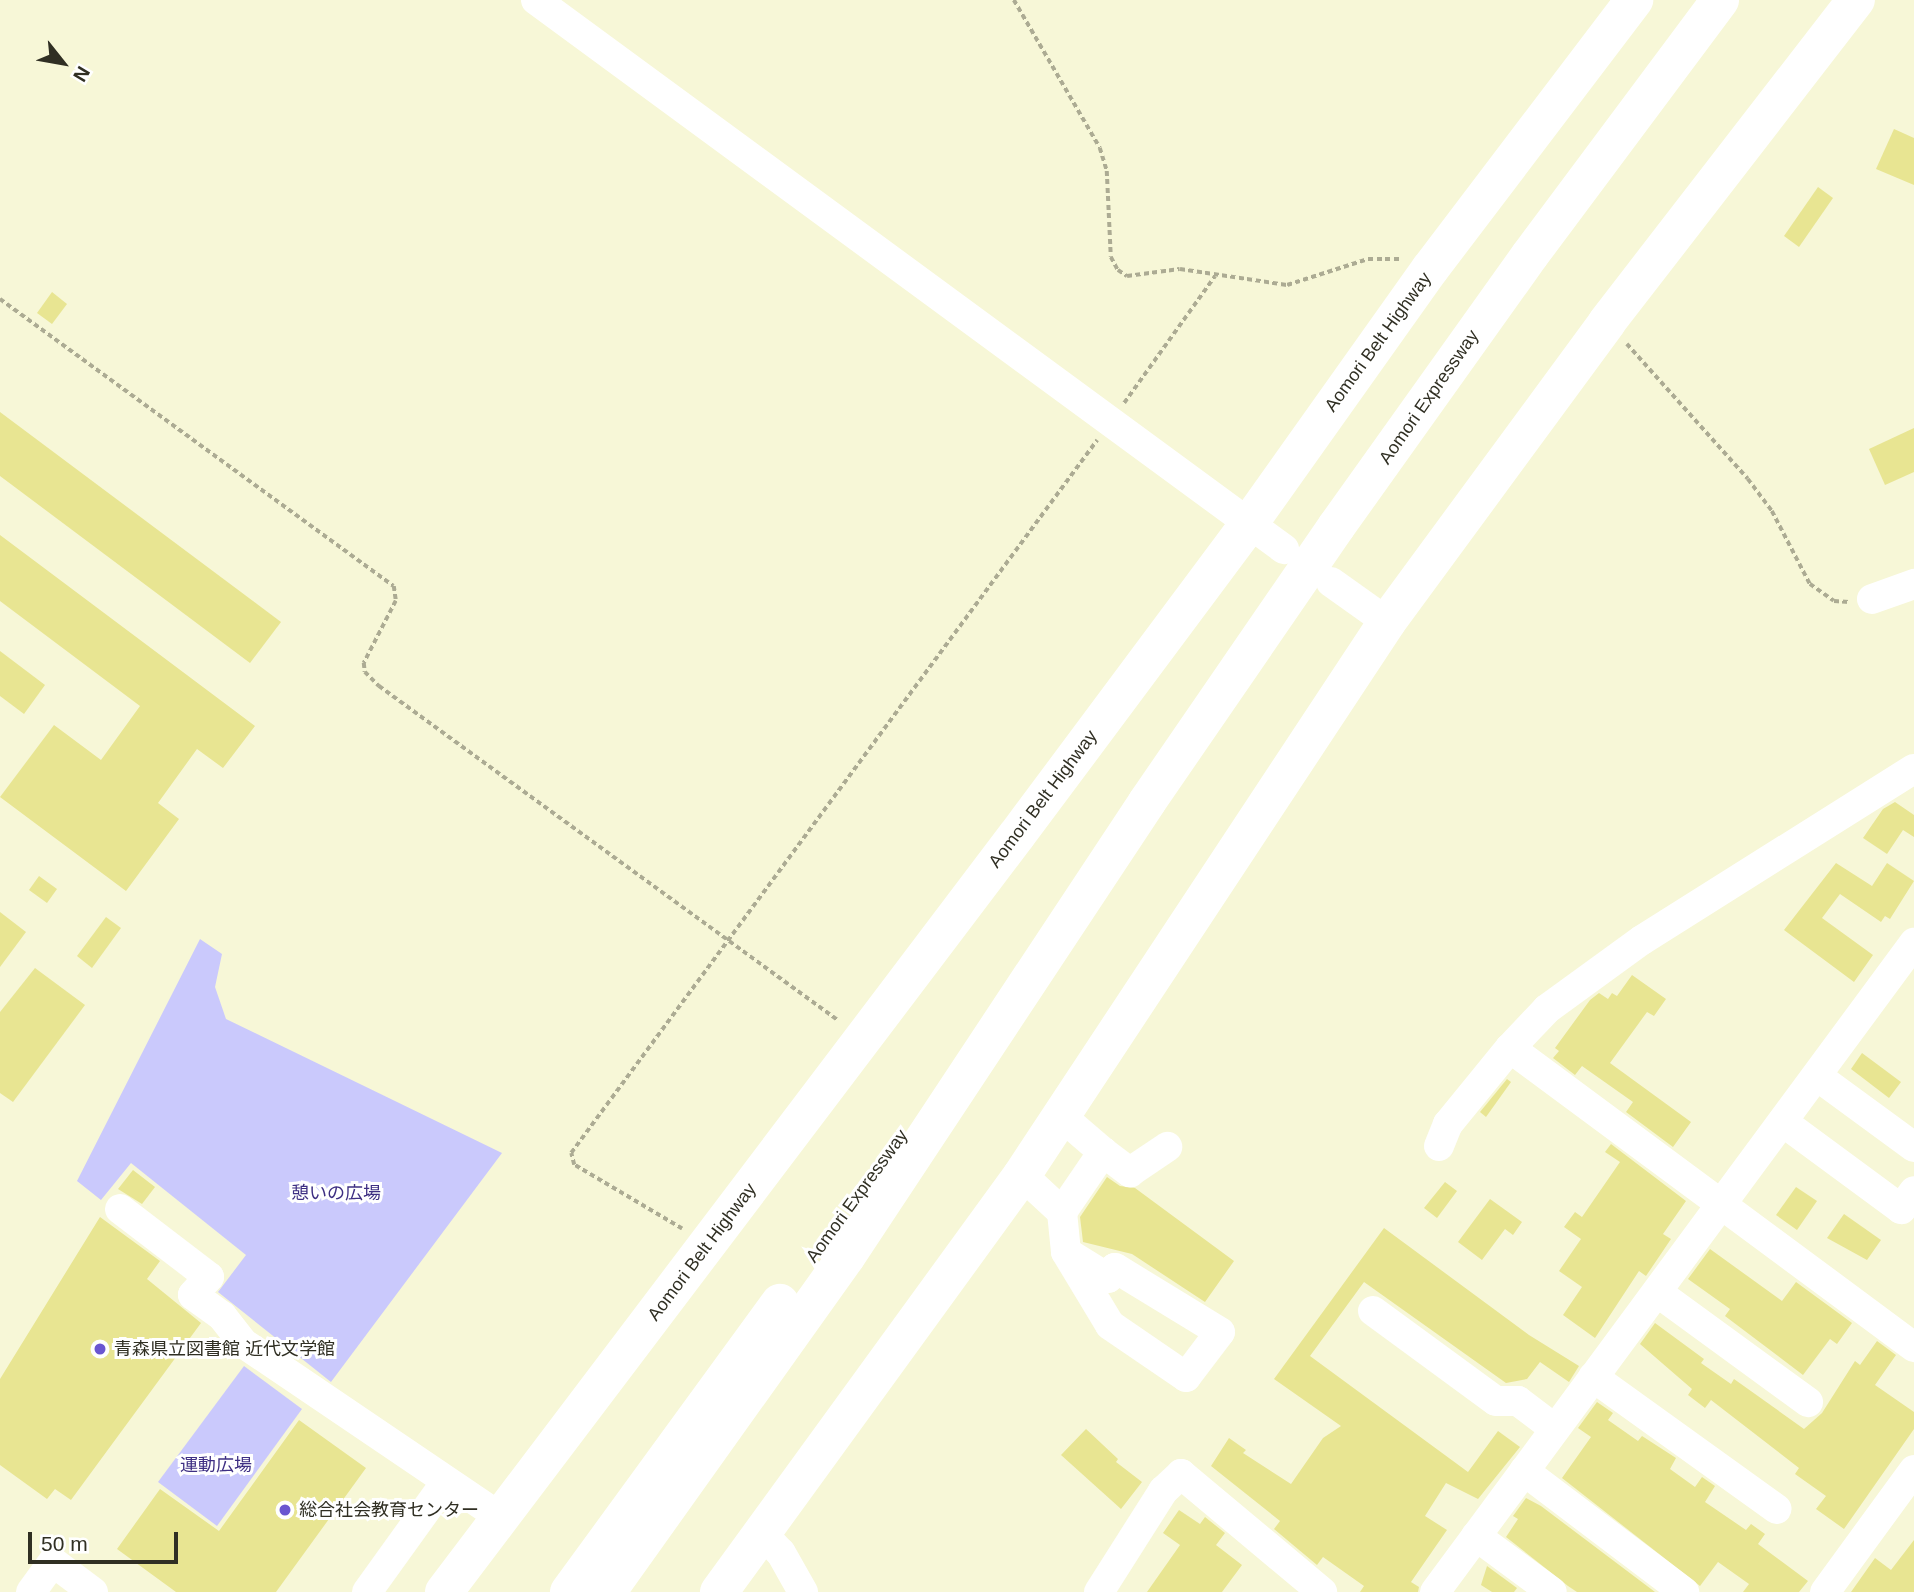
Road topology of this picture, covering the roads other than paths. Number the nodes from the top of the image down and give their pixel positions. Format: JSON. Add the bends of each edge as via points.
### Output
{"nodes":[{"id":1,"x":536,"y":0,"type":"edge"},
{"id":2,"x":1634,"y":0,"type":"edge"},
{"id":3,"x":1720,"y":0,"type":"edge"},
{"id":4,"x":1856,"y":0,"type":"edge"},
{"id":5,"x":1248,"y":525,"type":"junction"},
{"id":6,"x":1284,"y":549,"type":"dead end"},
{"id":7,"x":1331,"y":582,"type":"dead end"},
{"id":8,"x":1914,"y":584,"type":"edge"},
{"id":9,"x":1872,"y":599,"type":"road end"},
{"id":10,"x":1387,"y":622,"type":"junction"},
{"id":11,"x":1914,"y":769,"type":"edge"},
{"id":12,"x":1147,"y":802,"type":"junction"},
{"id":13,"x":1914,"y":943,"type":"edge"},
{"id":14,"x":1510,"y":1048,"type":"junction"},
{"id":15,"x":1817,"y":1076,"type":"junction"},
{"id":16,"x":1061,"y":1116,"type":"junction"},
{"id":17,"x":1783,"y":1122,"type":"junction"},
{"id":18,"x":1439,"y":1146,"type":"dead end"},
{"id":19,"x":1167,"y":1147,"type":"dead end"},
{"id":20,"x":1914,"y":1147,"type":"edge"},
{"id":21,"x":1102,"y":1152,"type":"junction"},
{"id":22,"x":1022,"y":1175,"type":"junction"},
{"id":23,"x":1914,"y":1191,"type":"edge"},
{"id":24,"x":1722,"y":1206,"type":"junction"},
{"id":25,"x":120,"y":1209,"type":"dead end"},
{"id":26,"x":1062,"y":1212,"type":"junction"},
{"id":27,"x":1066,"y":1252,"type":"junction"},
{"id":28,"x":1657,"y":1292,"type":"junction"},
{"id":29,"x":1373,"y":1311,"type":"dead end"},
{"id":30,"x":1914,"y":1347,"type":"edge"},
{"id":31,"x":1593,"y":1377,"type":"junction"},
{"id":32,"x":1808,"y":1402,"type":"dead end"},
{"id":33,"x":1555,"y":1429,"type":"junction"},
{"id":34,"x":1914,"y":1470,"type":"edge"},
{"id":35,"x":1524,"y":1471,"type":"junction"},
{"id":36,"x":446,"y":1482,"type":"junction"},
{"id":37,"x":1777,"y":1509,"type":"dead end"},
{"id":38,"x":501,"y":1518,"type":"junction"},
{"id":39,"x":763,"y":1534,"type":"junction"},
{"id":40,"x":1476,"y":1536,"type":"junction"},
{"id":41,"x":1108,"y":1588,"type":"edge"},
{"id":42,"x":31,"y":1592,"type":"edge"},
{"id":43,"x":93,"y":1592,"type":"edge"},
{"id":44,"x":367,"y":1592,"type":"edge"},
{"id":45,"x":444,"y":1592,"type":"edge"},
{"id":46,"x":569,"y":1592,"type":"edge"},
{"id":47,"x":607,"y":1592,"type":"edge"},
{"id":48,"x":719,"y":1592,"type":"edge"},
{"id":49,"x":803,"y":1592,"type":"edge"},
{"id":50,"x":1322,"y":1592,"type":"edge"},
{"id":51,"x":1435,"y":1592,"type":"edge"},
{"id":52,"x":1552,"y":1592,"type":"edge"},
{"id":53,"x":1684,"y":1592,"type":"edge"},
{"id":54,"x":1825,"y":1592,"type":"edge"}],
"edges":[{"from":1,"to":5,"type":"street"},
{"from":2,"to":5,"type":"highway","name":"Aomori Belt Highway","via":[[1430,269]]},
{"from":3,"to":12,"type":"highway","name":"Aomori Expressway","via":[[1530,255]]},
{"from":4,"to":10,"type":"highway","via":[[1607,322]]},
{"from":5,"to":6,"type":"street"},
{"from":5,"to":38,"type":"highway","name":"Aomori Belt Highway"},
{"from":7,"to":10,"type":"street"},
{"from":8,"to":9,"type":"street"},
{"from":10,"to":16,"type":"highway"},
{"from":11,"to":14,"type":"street","via":[[1642,940],[1547,1009]]},
{"from":12,"to":46,"type":"highway","name":"Aomori Expressway"},
{"from":12,"to":47,"type":"highway","name":"Aomori Expressway","via":[[846,1257]]},
{"from":13,"to":15,"type":"street"},
{"from":14,"to":18,"type":"street","via":[[1448,1124]]},
{"from":14,"to":24,"type":"street"},
{"from":15,"to":17,"type":"street"},
{"from":15,"to":20,"type":"street"},
{"from":16,"to":21,"type":"street"},
{"from":16,"to":22,"type":"highway"},
{"from":17,"to":23,"type":"street","via":[[1901,1209]]},
{"from":17,"to":24,"type":"street"},
{"from":19,"to":21,"type":"street","via":[[1130,1172]]},
{"from":21,"to":26,"type":"street"},
{"from":22,"to":26,"type":"street"},
{"from":22,"to":39,"type":"highway"},
{"from":24,"to":28,"type":"street"},
{"from":24,"to":30,"type":"street"},
{"from":25,"to":36,"type":"street","via":[[209,1277],[193,1295],[222,1317],[243,1343]]},
{"from":26,"to":27,"type":"street"},
{"from":27,"to":27,"type":"street","via":[[1110,1325],[1186,1377],[1220,1332],[1115,1268],[1108,1278]]},
{"from":28,"to":31,"type":"street"},
{"from":28,"to":32,"type":"street"},
{"from":29,"to":33,"type":"street","via":[[1496,1401],[1518,1401]]},
{"from":31,"to":33,"type":"street"},
{"from":31,"to":37,"type":"street"},
{"from":33,"to":35,"type":"street"},
{"from":34,"to":54,"type":"street"},
{"from":35,"to":40,"type":"street"},
{"from":35,"to":53,"type":"street"},
{"from":36,"to":38,"type":"street"},
{"from":36,"to":44,"type":"street"},
{"from":38,"to":45,"type":"highway","name":"Aomori Belt Highway"},
{"from":39,"to":48,"type":"highway"},
{"from":39,"to":49,"type":"street","via":[[781,1553]]},
{"from":40,"to":51,"type":"street"},
{"from":40,"to":52,"type":"street"},
{"from":41,"to":50,"type":"street","via":[[1163,1491],[1181,1474]]},
{"from":42,"to":43,"type":"street","via":[[53,1562]]}]}
